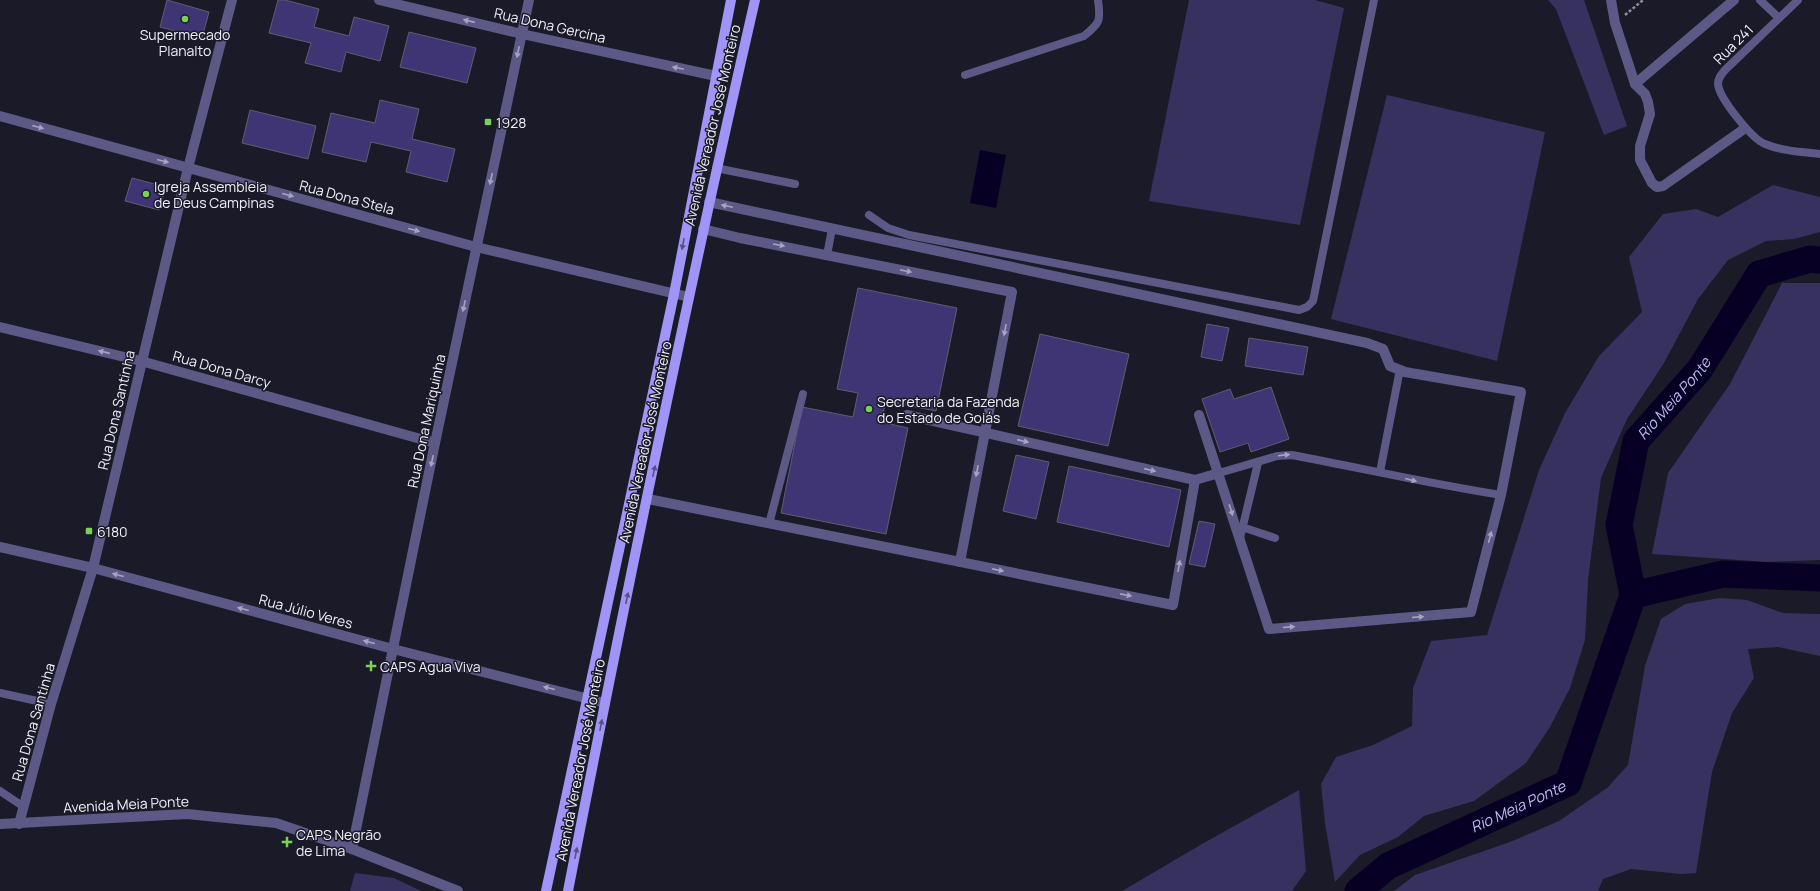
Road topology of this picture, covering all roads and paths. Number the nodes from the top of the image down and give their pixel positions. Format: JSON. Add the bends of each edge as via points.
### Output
{"nodes":[{"id":1,"x":232,"y":0,"type":"edge"},
{"id":2,"x":379,"y":0,"type":"edge"},
{"id":3,"x":529,"y":0,"type":"edge"},
{"id":4,"x":731,"y":0,"type":"edge"},
{"id":5,"x":755,"y":0,"type":"edge"},
{"id":6,"x":1098,"y":0,"type":"edge"},
{"id":7,"x":1374,"y":0,"type":"edge"},
{"id":8,"x":1611,"y":0,"type":"edge"},
{"id":9,"x":1643,"y":0,"type":"edge"},
{"id":10,"x":1734,"y":0,"type":"edge"},
{"id":11,"x":1760,"y":0,"type":"edge"},
{"id":12,"x":1798,"y":0,"type":"edge"},
{"id":13,"x":1779,"y":18,"type":"junction"},
{"id":14,"x":1615,"y":23,"type":"junction"},
{"id":15,"x":522,"y":34,"type":"junction"},
{"id":16,"x":965,"y":75,"type":"dead end"},
{"id":17,"x":716,"y":76,"type":"junction"},
{"id":18,"x":1635,"y":84,"type":"junction"},
{"id":19,"x":0,"y":116,"type":"edge"},
{"id":20,"x":1744,"y":129,"type":"junction"},
{"id":21,"x":1820,"y":154,"type":"edge"},
{"id":22,"x":188,"y":168,"type":"junction"},
{"id":23,"x":716,"y":168,"type":"junction"},
{"id":24,"x":795,"y":184,"type":"dead end"},
{"id":25,"x":709,"y":202,"type":"junction"},
{"id":26,"x":869,"y":215,"type":"dead end"},
{"id":27,"x":832,"y":228,"type":"junction"},
{"id":28,"x":703,"y":229,"type":"junction"},
{"id":29,"x":476,"y":247,"type":"junction"},
{"id":30,"x":827,"y":255,"type":"junction"},
{"id":31,"x":674,"y":294,"type":"junction"},
{"id":32,"x":689,"y":297,"type":"junction"},
{"id":33,"x":0,"y":327,"type":"edge"},
{"id":34,"x":142,"y":361,"type":"junction"},
{"id":35,"x":1400,"y":369,"type":"junction"},
{"id":36,"x":803,"y":394,"type":"dead end"},
{"id":37,"x":907,"y":415,"type":"dead end"},
{"id":38,"x":1199,"y":415,"type":"dead end"},
{"id":39,"x":985,"y":433,"type":"junction"},
{"id":40,"x":435,"y":443,"type":"junction"},
{"id":41,"x":1258,"y":463,"type":"junction"},
{"id":42,"x":1380,"y":472,"type":"junction"},
{"id":43,"x":1219,"y":473,"type":"junction"},
{"id":44,"x":1195,"y":480,"type":"junction"},
{"id":45,"x":1500,"y":495,"type":"junction"},
{"id":46,"x":648,"y":499,"type":"junction"},
{"id":47,"x":769,"y":524,"type":"junction"},
{"id":48,"x":1242,"y":527,"type":"junction"},
{"id":49,"x":1240,"y":538,"type":"junction"},
{"id":50,"x":1275,"y":538,"type":"dead end"},
{"id":51,"x":0,"y":547,"type":"edge"},
{"id":52,"x":960,"y":562,"type":"junction"},
{"id":53,"x":94,"y":568,"type":"junction"},
{"id":54,"x":393,"y":649,"type":"junction"},
{"id":55,"x":0,"y":694,"type":"edge"},
{"id":56,"x":587,"y":698,"type":"junction"},
{"id":57,"x":605,"y":703,"type":"junction"},
{"id":58,"x":51,"y":704,"type":"junction"},
{"id":59,"x":0,"y":791,"type":"edge"},
{"id":60,"x":24,"y":807,"type":"junction"},
{"id":61,"x":0,"y":824,"type":"edge"},
{"id":62,"x":19,"y":824,"type":"junction"},
{"id":63,"x":352,"y":849,"type":"junction"},
{"id":64,"x":458,"y":891,"type":"edge"},
{"id":65,"x":546,"y":891,"type":"edge"},
{"id":66,"x":568,"y":891,"type":"edge"}],
"edges":[{"from":1,"to":22,"type":"street","name":"Rua Dona Santinha"},
{"from":15,"to":2,"type":"street","name":"Rua Dona Gercina","one_way":true},
{"from":3,"to":15,"type":"street","name":"Rua Dona Mariquinha"},
{"from":4,"to":17,"type":"main road","name":"Avenida Vereador José Monteiro"},
{"from":5,"to":23,"type":"main road","name":"Avenida Vereador José Monteiro"},
{"from":6,"to":16,"type":"lane","via":[[1100,13],[1097,26],[1084,36]]},
{"from":7,"to":26,"type":"lane","via":[[1313,301],[1308,307],[1299,310],[909,235],[888,228]]},
{"from":8,"to":14,"type":"street"},
{"from":9,"to":14,"type":"path"},
{"from":10,"to":18,"type":"street"},
{"from":11,"to":13,"type":"lane"},
{"from":12,"to":13,"type":"lane","name":"Rua 241"},
{"from":13,"to":20,"type":"lane","name":"Rua 241","via":[[1720,77],[1718,85],[1722,94]]},
{"from":14,"to":18,"type":"street"},
{"from":17,"to":15,"type":"street","name":"Rua Dona Gercina","one_way":true},
{"from":15,"to":29,"type":"street","name":"Rua Dona Mariquinha","one_way":true},
{"from":17,"to":31,"type":"main road","name":"Avenida Vereador José Monteiro","one_way":true},
{"from":18,"to":20,"type":"street","via":[[1645,94],[1650,114],[1640,146],[1640,160],[1652,183],[1657,187],[1663,186]]},
{"from":19,"to":22,"type":"street","name":"Rua Dona Stela","one_way":true},
{"from":20,"to":21,"type":"lane","name":"Rua 241","via":[[1764,144],[1792,152]]},
{"from":22,"to":29,"type":"street","name":"Rua Dona Stela","one_way":true},
{"from":22,"to":34,"type":"street","name":"Rua Dona Santinha"},
{"from":23,"to":24,"type":"lane"},
{"from":23,"to":25,"type":"main road","name":"Avenida Vereador José Monteiro"},
{"from":27,"to":25,"type":"street","one_way":true},
{"from":25,"to":28,"type":"main road","name":"Avenida Vereador José Monteiro"},
{"from":27,"to":30,"type":"lane"},
{"from":27,"to":35,"type":"street","via":[[1367,343],[1383,349],[1390,366]]},
{"from":28,"to":30,"type":"street","one_way":true},
{"from":28,"to":32,"type":"main road","name":"Avenida Vereador José Monteiro"},
{"from":29,"to":31,"type":"street","name":"Rua Dona Stela"},
{"from":29,"to":40,"type":"street","name":"Rua Dona Mariquinha","one_way":true},
{"from":30,"to":39,"type":"street","one_way":true,"via":[[1012,292]]},
{"from":31,"to":32,"type":"street","name":"Rua Dona Stela"},
{"from":31,"to":56,"type":"main road","name":"Avenida Vereador José Monteiro"},
{"from":46,"to":32,"type":"main road","name":"Avenida Vereador José Monteiro","one_way":true},
{"from":34,"to":33,"type":"street","name":"Rua Dona Darcy","one_way":true},
{"from":34,"to":40,"type":"street","name":"Rua Dona Darcy"},
{"from":34,"to":53,"type":"street","name":"Rua Dona Santinha"},
{"from":35,"to":42,"type":"lane"},
{"from":35,"to":45,"type":"street","via":[[1405,372],[1521,392]]},
{"from":36,"to":47,"type":"lane"},
{"from":37,"to":39,"type":"street"},
{"from":38,"to":43,"type":"street"},
{"from":39,"to":44,"type":"street","one_way":true},
{"from":39,"to":52,"type":"street","one_way":true},
{"from":40,"to":54,"type":"street","name":"Rua Dona Mariquinha","one_way":true},
{"from":41,"to":42,"type":"lane","one_way":true,"via":[[1277,456],[1292,455]]},
{"from":41,"to":43,"type":"lane"},
{"from":41,"to":48,"type":"lane"},
{"from":42,"to":45,"type":"lane","one_way":true,"via":[[1420,482]]},
{"from":43,"to":44,"type":"street"},
{"from":43,"to":49,"type":"street","one_way":true},
{"from":52,"to":44,"type":"street","one_way":true,"via":[[1172,605]]},
{"from":49,"to":45,"type":"street","one_way":true,"via":[[1269,629],[1471,612]]},
{"from":46,"to":47,"type":"street"},
{"from":57,"to":46,"type":"main road","name":"Avenida Vereador José Monteiro","one_way":true},
{"from":47,"to":52,"type":"street"},
{"from":48,"to":49,"type":"lane"},
{"from":48,"to":50,"type":"lane"},
{"from":51,"to":53,"type":"street","name":"Rua Júlio Veres"},
{"from":54,"to":53,"type":"street","name":"Rua Júlio Veres","one_way":true},
{"from":53,"to":58,"type":"street","name":"Rua Dona Santinha"},
{"from":56,"to":54,"type":"street","name":"Rua Júlio Veres","one_way":true},
{"from":54,"to":63,"type":"street","name":"Rua Dona Mariquinha"},
{"from":55,"to":58,"type":"lane"},
{"from":56,"to":57,"type":"street","name":"Rua Júlio Veres"},
{"from":56,"to":65,"type":"main road","name":"Avenida Vereador José Monteiro"},
{"from":66,"to":57,"type":"main road","name":"Avenida Vereador José Monteiro","one_way":true},
{"from":58,"to":60,"type":"street","name":"Rua Dona Santinha"},
{"from":59,"to":60,"type":"lane"},
{"from":60,"to":62,"type":"street","name":"Rua Dona Santinha"},
{"from":61,"to":62,"type":"street","name":"Avenida Meia Ponte"},
{"from":62,"to":63,"type":"street","name":"Avenida Meia Ponte","via":[[187,814],[276,823]]},
{"from":63,"to":64,"type":"street","name":"Avenida Meia Ponte"}]}
